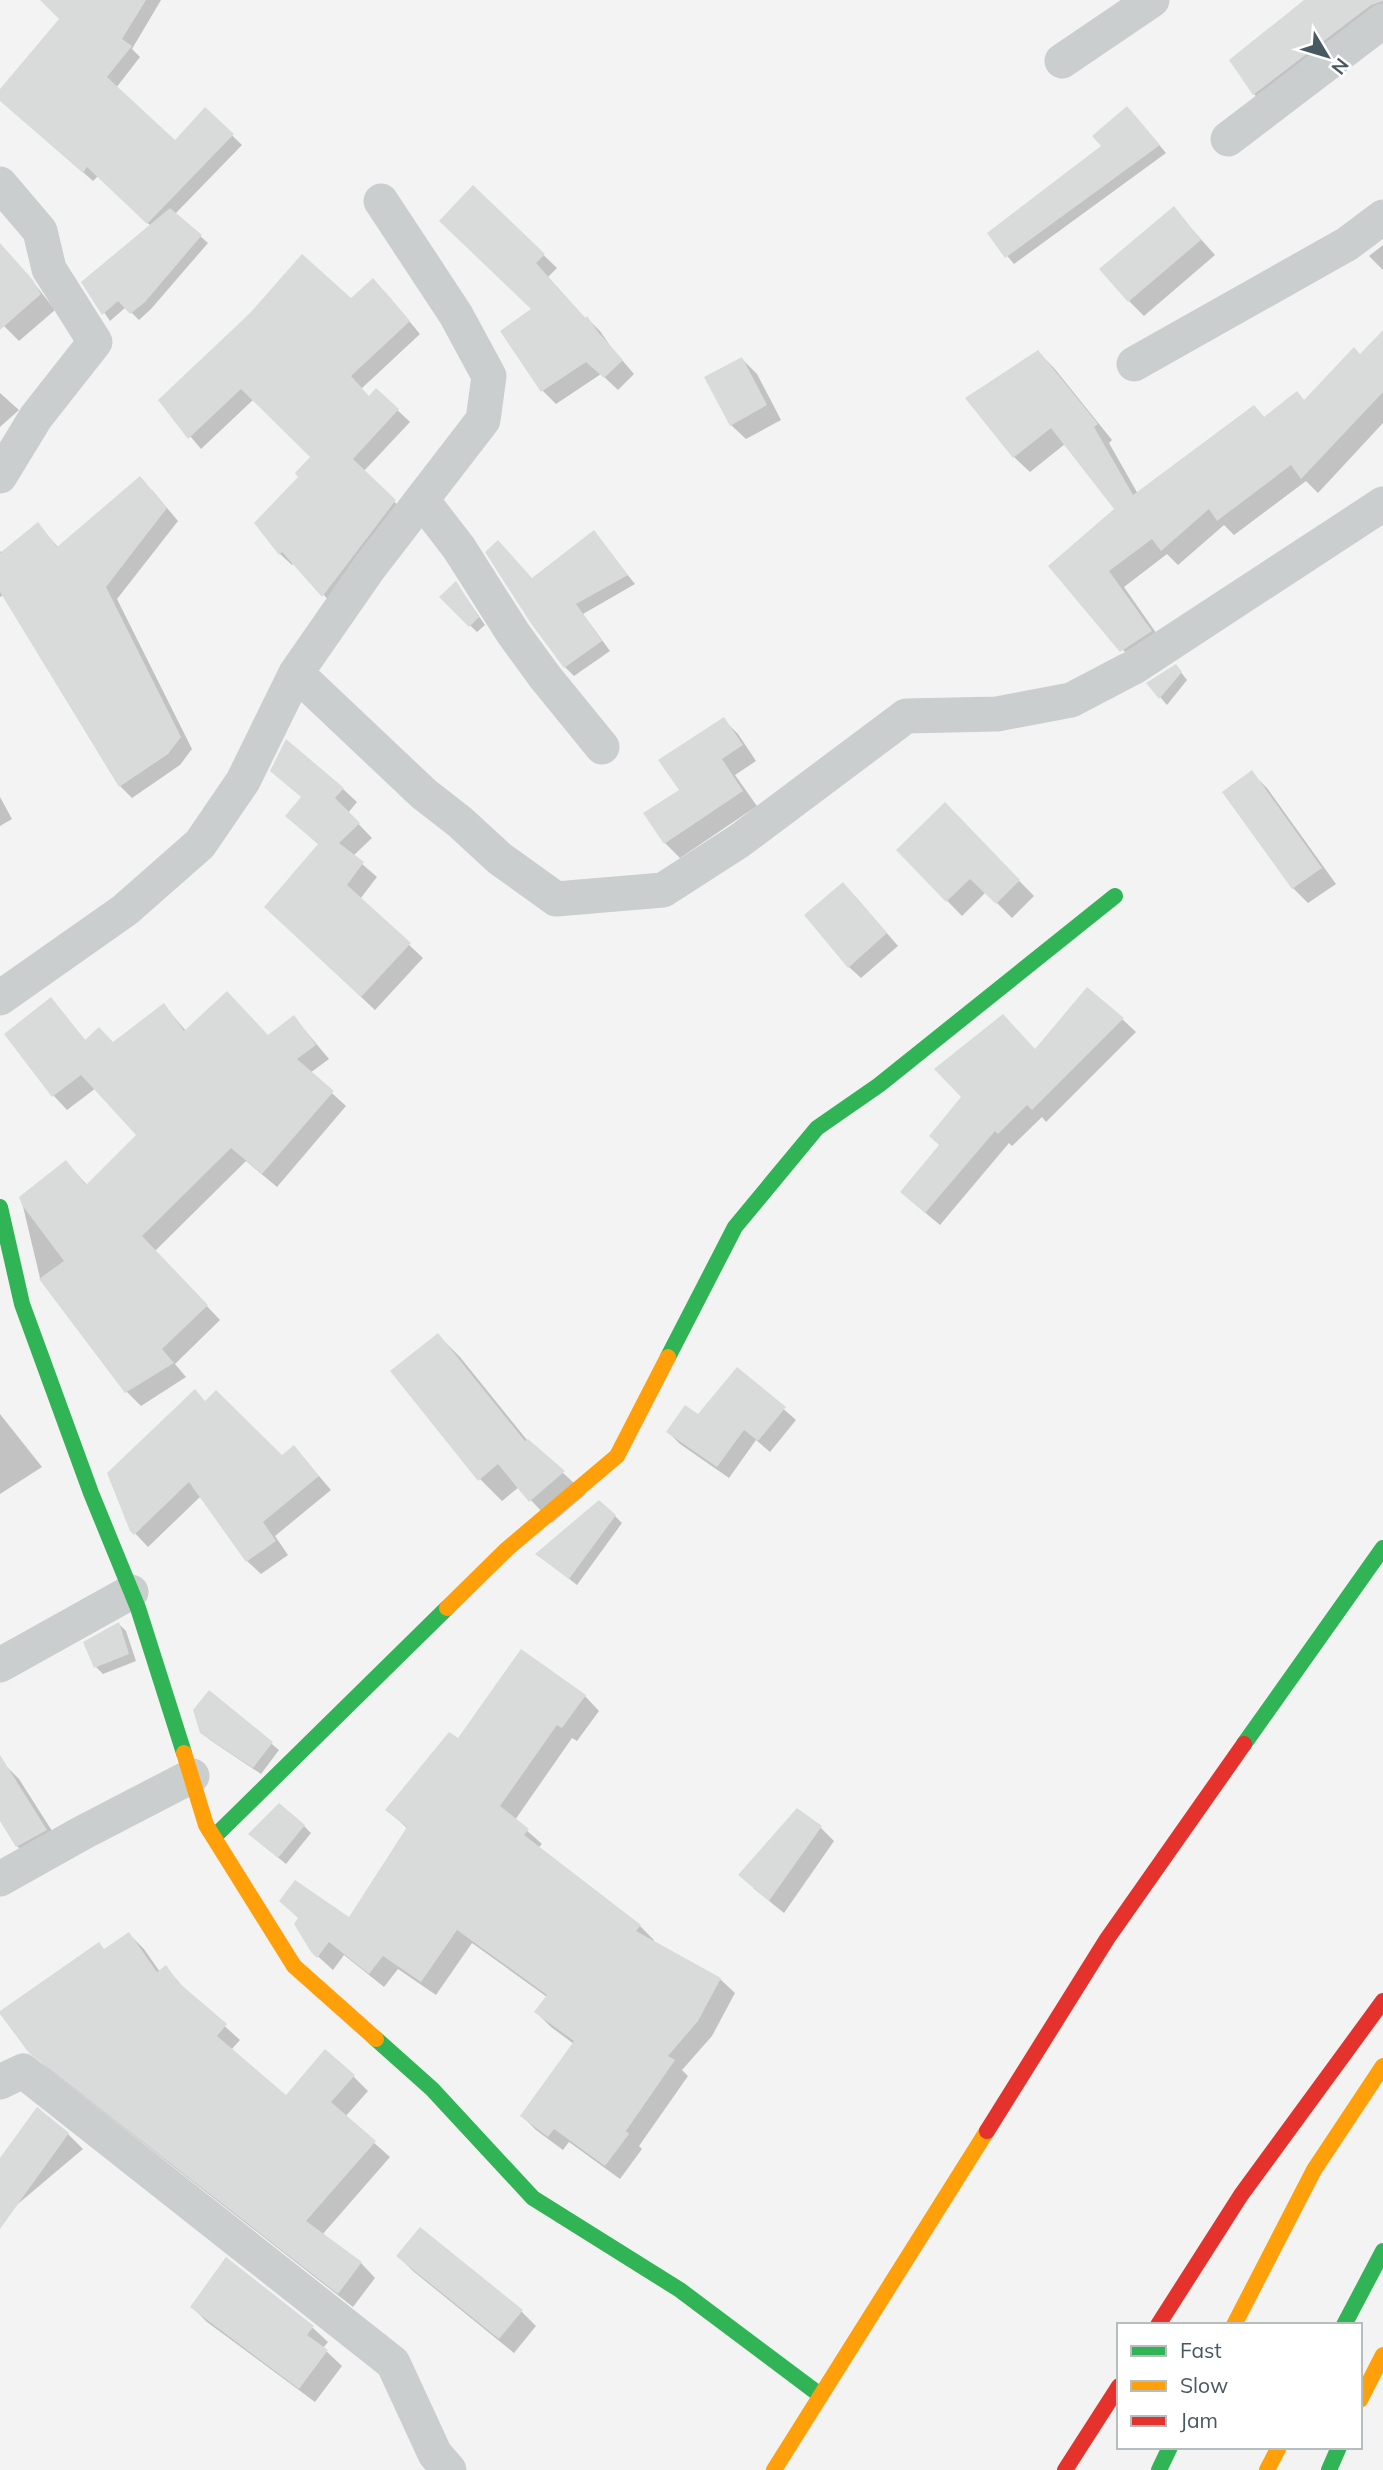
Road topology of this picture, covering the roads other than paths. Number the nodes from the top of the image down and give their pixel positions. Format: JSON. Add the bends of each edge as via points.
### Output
{"nodes":[{"id":1,"x":1153,"y":0,"type":"edge"},
{"id":2,"x":1383,"y":22,"type":"edge"},
{"id":3,"x":1062,"y":61,"type":"dead end"},
{"id":4,"x":1228,"y":139,"type":"dead end"},
{"id":5,"x":0,"y":184,"type":"edge"},
{"id":6,"x":381,"y":201,"type":"dead end"},
{"id":7,"x":1383,"y":217,"type":"edge"},
{"id":8,"x":1134,"y":364,"type":"dead end"},
{"id":9,"x":0,"y":475,"type":"edge"},
{"id":10,"x":422,"y":500,"type":"junction"},
{"id":11,"x":1383,"y":504,"type":"edge"},
{"id":12,"x":296,"y":673,"type":"junction"},
{"id":13,"x":602,"y":747,"type":"dead end"},
{"id":14,"x":1115,"y":896,"type":"dead end"},
{"id":15,"x":0,"y":998,"type":"edge"},
{"id":16,"x":0,"y":1208,"type":"edge"},
{"id":17,"x":1383,"y":1548,"type":"edge"},
{"id":18,"x":131,"y":1591,"type":"junction"},
{"id":19,"x":0,"y":1665,"type":"edge"},
{"id":20,"x":192,"y":1776,"type":"junction"},
{"id":21,"x":214,"y":1837,"type":"junction"},
{"id":22,"x":0,"y":1879,"type":"edge"},
{"id":23,"x":1383,"y":2001,"type":"edge"},
{"id":24,"x":1383,"y":2066,"type":"edge"},
{"id":25,"x":0,"y":2082,"type":"edge"},
{"id":26,"x":1383,"y":2251,"type":"edge"},
{"id":27,"x":1159,"y":2323,"type":"edge"},
{"id":28,"x":1235,"y":2323,"type":"edge"},
{"id":29,"x":1345,"y":2323,"type":"edge"},
{"id":30,"x":1383,"y":2355,"type":"edge"},
{"id":31,"x":1117,"y":2389,"type":"edge"},
{"id":32,"x":820,"y":2396,"type":"junction"},
{"id":33,"x":1362,"y":2396,"type":"edge"},
{"id":34,"x":1169,"y":2449,"type":"edge"},
{"id":35,"x":1278,"y":2449,"type":"edge"},
{"id":36,"x":1338,"y":2449,"type":"edge"},
{"id":37,"x":450,"y":2470,"type":"edge"},
{"id":38,"x":774,"y":2470,"type":"edge"},
{"id":39,"x":1065,"y":2470,"type":"edge"},
{"id":40,"x":1158,"y":2470,"type":"edge"},
{"id":41,"x":1267,"y":2470,"type":"edge"},
{"id":42,"x":1329,"y":2470,"type":"edge"}],
"edges":[{"from":1,"to":3,"type":"street"},
{"from":2,"to":4,"type":"street"},
{"from":5,"to":9,"type":"street","via":[[40,231],[49,269],[95,342],[36,416]]},
{"from":6,"to":10,"type":"street","via":[[456,315],[489,376],[483,420]]},
{"from":7,"to":8,"type":"street","via":[[1347,244]]},
{"from":10,"to":12,"type":"street"},
{"from":10,"to":13,"type":"street","via":[[537,666]]},
{"from":11,"to":12,"type":"street","via":[[1134,667],[1071,701],[997,714],[906,716],[739,841],[663,890],[556,899],[424,794]]},
{"from":12,"to":15,"type":"street","via":[[243,781],[200,844],[125,910]]},
{"from":14,"to":21,"type":"main road","via":[[879,1086],[817,1128],[735,1227],[617,1456],[507,1549]]},
{"from":16,"to":18,"type":"main road","via":[[22,1304]]},
{"from":17,"to":32,"type":"main road","via":[[1107,1939]]},
{"from":18,"to":19,"type":"street"},
{"from":18,"to":20,"type":"main road"},
{"from":20,"to":21,"type":"main road"},
{"from":20,"to":22,"type":"street"},
{"from":21,"to":32,"type":"main road","via":[[295,1966],[432,2089],[533,2198],[680,2290]]},
{"from":23,"to":27,"type":"main road","via":[[1241,2195]]},
{"from":24,"to":28,"type":"main road","via":[[1314,2170]]},
{"from":25,"to":37,"type":"street","via":[[23,2071],[393,2363],[435,2454]]},
{"from":26,"to":29,"type":"main road"},
{"from":30,"to":33,"type":"main road"},
{"from":31,"to":39,"type":"main road"},
{"from":32,"to":38,"type":"main road"},
{"from":34,"to":40,"type":"main road"},
{"from":35,"to":41,"type":"main road"},
{"from":36,"to":42,"type":"main road"}]}
